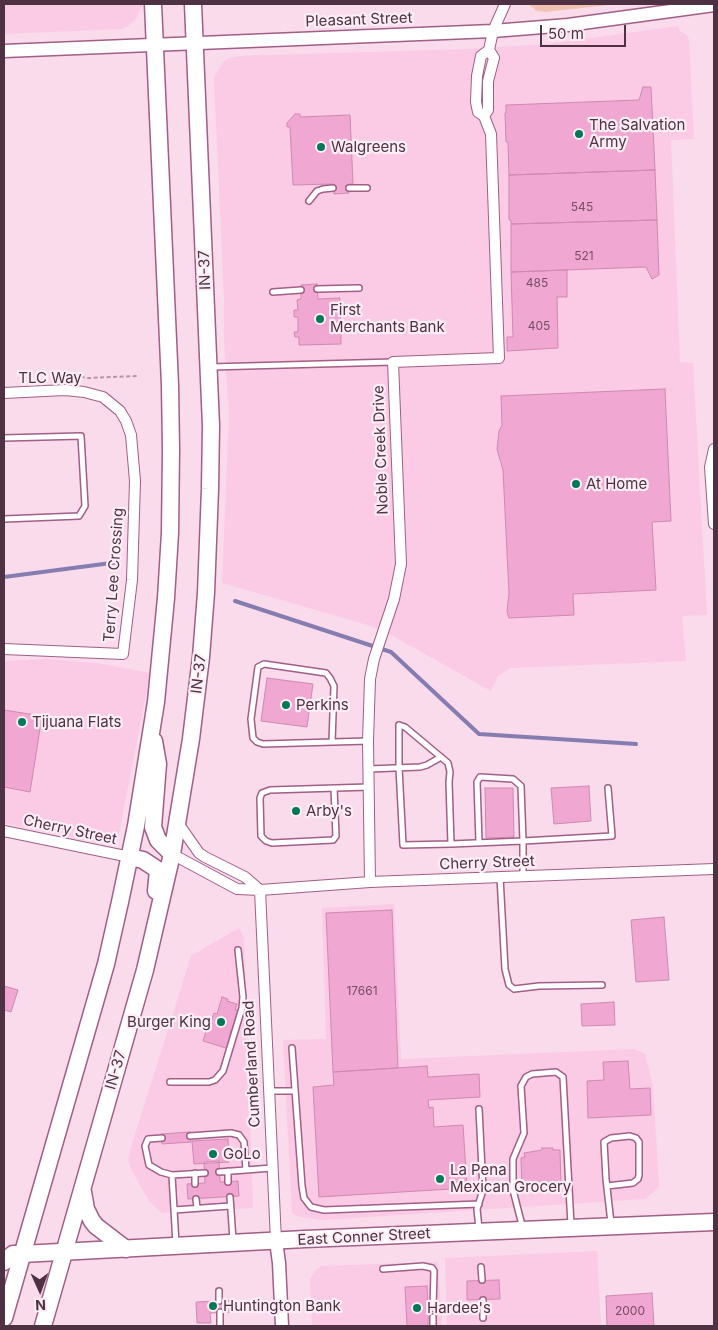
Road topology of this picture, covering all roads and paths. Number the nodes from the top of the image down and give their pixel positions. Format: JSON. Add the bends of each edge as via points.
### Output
{"nodes":[{"id":1,"x":153,"y":4,"type":"edge"},
{"id":2,"x":193,"y":4,"type":"edge"},
{"id":3,"x":505,"y":4,"type":"edge"},
{"id":4,"x":714,"y":5,"type":"edge"},
{"id":5,"x":493,"y":31,"type":"junction"},
{"id":6,"x":195,"y":43,"type":"junction"},
{"id":7,"x":155,"y":45,"type":"junction"},
{"id":8,"x":4,"y":51,"type":"edge"},
{"id":9,"x":334,"y":188,"type":"dead end"},
{"id":10,"x":349,"y":188,"type":"dead end"},
{"id":11,"x":367,"y":188,"type":"dead end"},
{"id":12,"x":309,"y":201,"type":"dead end"},
{"id":13,"x":359,"y":288,"type":"dead end"},
{"id":14,"x":317,"y":289,"type":"dead end"},
{"id":15,"x":301,"y":290,"type":"dead end"},
{"id":16,"x":273,"y":292,"type":"dead end"},
{"id":17,"x":392,"y":362,"type":"junction"},
{"id":18,"x":209,"y":367,"type":"junction"},
{"id":19,"x":4,"y":393,"type":"edge"},
{"id":20,"x":120,"y":411,"type":"joint"},
{"id":21,"x":4,"y":438,"type":"edge"},
{"id":22,"x":714,"y":449,"type":"edge"},
{"id":23,"x":4,"y":519,"type":"edge"},
{"id":24,"x":714,"y":524,"type":"edge"},
{"id":25,"x":4,"y":649,"type":"edge"},
{"id":26,"x":152,"y":727,"type":"junction"},
{"id":27,"x":332,"y":742,"type":"junction"},
{"id":28,"x":368,"y":742,"type":"junction"},
{"id":29,"x":441,"y":757,"type":"junction"},
{"id":30,"x":369,"y":768,"type":"junction"},
{"id":31,"x":399,"y":768,"type":"junction"},
{"id":32,"x":369,"y":787,"type":"junction"},
{"id":33,"x":334,"y":788,"type":"junction"},
{"id":34,"x":608,"y":788,"type":"dead end"},
{"id":35,"x":178,"y":824,"type":"junction"},
{"id":36,"x":4,"y":831,"type":"edge"},
{"id":37,"x":522,"y":841,"type":"junction"},
{"id":38,"x":479,"y":842,"type":"junction"},
{"id":39,"x":451,"y":844,"type":"junction"},
{"id":40,"x":172,"y":854,"type":"junction"},
{"id":41,"x":130,"y":857,"type":"junction"},
{"id":42,"x":714,"y":869,"type":"edge"},
{"id":43,"x":523,"y":876,"type":"junction"},
{"id":44,"x":500,"y":877,"type":"junction"},
{"id":45,"x":370,"y":882,"type":"junction"},
{"id":46,"x":260,"y":890,"type":"junction"},
{"id":47,"x":238,"y":950,"type":"dead end"},
{"id":48,"x":145,"y":970,"type":"junction"},
{"id":49,"x":602,"y":985,"type":"dead end"},
{"id":50,"x":292,"y":1048,"type":"dead end"},
{"id":51,"x":170,"y":1082,"type":"dead end"},
{"id":52,"x":270,"y":1091,"type":"junction"},
{"id":53,"x":295,"y":1091,"type":"junction"},
{"id":54,"x":480,"y":1109,"type":"dead end"},
{"id":55,"x":190,"y":1136,"type":"dead end"},
{"id":56,"x":162,"y":1138,"type":"dead end"},
{"id":57,"x":273,"y":1168,"type":"junction"},
{"id":58,"x":246,"y":1170,"type":"junction"},
{"id":59,"x":228,"y":1171,"type":"junction"},
{"id":60,"x":219,"y":1172,"type":"dead end"},
{"id":61,"x":195,"y":1173,"type":"junction"},
{"id":62,"x":204,"y":1173,"type":"dead end"},
{"id":63,"x":172,"y":1175,"type":"junction"},
{"id":64,"x":228,"y":1182,"type":"dead end"},
{"id":65,"x":196,"y":1184,"type":"dead end"},
{"id":66,"x":607,"y":1186,"type":"junction"},
{"id":67,"x":82,"y":1189,"type":"junction"},
{"id":68,"x":230,"y":1197,"type":"dead end"},
{"id":69,"x":196,"y":1199,"type":"dead end"},
{"id":70,"x":479,"y":1204,"type":"junction"},
{"id":71,"x":230,"y":1206,"type":"junction"},
{"id":72,"x":197,"y":1208,"type":"junction"},
{"id":73,"x":174,"y":1210,"type":"junction"},
{"id":74,"x":714,"y":1222,"type":"edge"},
{"id":75,"x":611,"y":1226,"type":"junction"},
{"id":76,"x":571,"y":1228,"type":"junction"},
{"id":77,"x":523,"y":1230,"type":"junction"},
{"id":78,"x":479,"y":1232,"type":"junction"},
{"id":79,"x":276,"y":1241,"type":"junction"},
{"id":80,"x":233,"y":1243,"type":"junction"},
{"id":81,"x":176,"y":1246,"type":"junction"},
{"id":82,"x":126,"y":1249,"type":"junction"},
{"id":83,"x":64,"y":1252,"type":"junction"},
{"id":84,"x":11,"y":1254,"type":"edge"},
{"id":85,"x":481,"y":1267,"type":"dead end"},
{"id":86,"x":383,"y":1269,"type":"dead end"},
{"id":87,"x":482,"y":1280,"type":"dead end"},
{"id":88,"x":219,"y":1291,"type":"dead end"},
{"id":89,"x":483,"y":1300,"type":"dead end"},
{"id":90,"x":219,"y":1301,"type":"dead end"},
{"id":91,"x":433,"y":1308,"type":"dead end"},
{"id":92,"x":220,"y":1312,"type":"dead end"},
{"id":93,"x":433,"y":1317,"type":"dead end"},
{"id":94,"x":4,"y":1318,"type":"edge"},
{"id":95,"x":483,"y":1318,"type":"dead end"},
{"id":96,"x":42,"y":1326,"type":"edge"},
{"id":97,"x":220,"y":1326,"type":"edge"},
{"id":98,"x":282,"y":1326,"type":"edge"},
{"id":99,"x":433,"y":1326,"type":"edge"}],
"edges":[{"from":1,"to":7,"type":"main road"},
{"from":2,"to":6,"type":"main road","name":"IN-37"},
{"from":3,"to":5,"type":"street"},
{"from":4,"to":5,"type":"street","name":"Pleasant Street","via":[[568,25]]},
{"from":5,"to":6,"type":"street","name":"Pleasant Street"},
{"from":5,"to":17,"type":"street","via":[[489,50],[481,56],[476,84],[478,112],[484,116],[491,134],[499,358]]},
{"from":6,"to":7,"type":"street","name":"Pleasant Street"},
{"from":6,"to":18,"type":"main road","name":"IN-37"},
{"from":7,"to":8,"type":"street","name":"Pleasant Street"},
{"from":7,"to":26,"type":"main road","via":[[171,450],[166,598]]},
{"from":9,"to":12,"type":"lane","via":[[322,189]]},
{"from":10,"to":11,"type":"lane"},
{"from":13,"to":14,"type":"lane"},
{"from":15,"to":16,"type":"lane"},
{"from":17,"to":18,"type":"lane"},
{"from":17,"to":28,"type":"street","name":"Noble Creek Drive","via":[[401,564],[370,679]]},
{"from":18,"to":35,"type":"main road","name":"IN-37","via":[[210,489],[206,593],[201,657]]},
{"from":19,"to":20,"type":"street","name":"TLC Way","via":[[84,392],[103,397]]},
{"from":20,"to":25,"type":"street","name":"Terry Lee Crossing","via":[[131,435],[135,481],[132,580],[123,654]]},
{"from":21,"to":23,"type":"lane","via":[[81,436],[85,506],[79,516]]},
{"from":22,"to":24,"type":"street","via":[[710,467]]},
{"from":26,"to":40,"type":"main road","via":[[158,764],[153,827],[158,840]]},
{"from":26,"to":41,"type":"main road"},
{"from":27,"to":27,"type":"lane","via":[[257,742],[253,738],[251,719],[258,668],[264,664],[326,673],[334,686]]},
{"from":27,"to":28,"type":"lane"},
{"from":28,"to":30,"type":"street","name":"Noble Creek Drive"},
{"from":29,"to":31,"type":"lane","via":[[420,767]]},
{"from":29,"to":31,"type":"lane","via":[[405,726],[399,725]]},
{"from":29,"to":39,"type":"lane","via":[[450,772]]},
{"from":30,"to":31,"type":"lane"},
{"from":30,"to":32,"type":"street","name":"Noble Creek Drive"},
{"from":31,"to":39,"type":"lane","via":[[403,845]]},
{"from":32,"to":33,"type":"lane"},
{"from":32,"to":45,"type":"street","name":"Noble Creek Drive"},
{"from":33,"to":33,"type":"lane","via":[[262,793],[261,836],[272,843],[333,840],[336,836]]},
{"from":34,"to":37,"type":"lane","via":[[612,836]]},
{"from":35,"to":40,"type":"main road","name":"IN-37"},
{"from":35,"to":46,"type":"street","via":[[205,858],[245,877]]},
{"from":36,"to":41,"type":"street","name":"Cherry Street"},
{"from":37,"to":38,"type":"lane"},
{"from":37,"to":38,"type":"lane","via":[[521,786],[513,778],[480,777],[477,782]]},
{"from":37,"to":43,"type":"lane"},
{"from":38,"to":39,"type":"lane"},
{"from":40,"to":46,"type":"street","name":"Cherry Street","via":[[237,889]]},
{"from":40,"to":48,"type":"main road","name":"IN-37"},
{"from":41,"to":48,"type":"main road","via":[[143,860],[158,870]]},
{"from":41,"to":84,"type":"main road","via":[[106,964]]},
{"from":42,"to":43,"type":"street","name":"Cherry Street"},
{"from":43,"to":44,"type":"street","name":"Cherry Street"},
{"from":44,"to":45,"type":"street","name":"Cherry Street"},
{"from":44,"to":49,"type":"lane","via":[[505,969],[509,985],[514,989]]},
{"from":45,"to":46,"type":"street","name":"Cherry Street"},
{"from":46,"to":52,"type":"street","name":"Cumberland Road"},
{"from":47,"to":51,"type":"lane","via":[[242,1008],[223,1071],[216,1080],[209,1082]]},
{"from":48,"to":67,"type":"main road","name":"IN-37"},
{"from":50,"to":53,"type":"lane"},
{"from":52,"to":53,"type":"lane"},
{"from":52,"to":57,"type":"street","name":"Cumberland Road"},
{"from":53,"to":70,"type":"lane","via":[[302,1186],[304,1198],[311,1207],[324,1210]]},
{"from":54,"to":70,"type":"lane","via":[[483,1190]]},
{"from":55,"to":58,"type":"lane","via":[[239,1135],[244,1142]]},
{"from":56,"to":63,"type":"lane","via":[[148,1139],[145,1146],[149,1165]]},
{"from":57,"to":58,"type":"lane"},
{"from":57,"to":79,"type":"street","name":"Cumberland Road"},
{"from":58,"to":59,"type":"lane"},
{"from":59,"to":60,"type":"lane"},
{"from":59,"to":64,"type":"lane"},
{"from":61,"to":62,"type":"lane"},
{"from":61,"to":63,"type":"lane"},
{"from":61,"to":65,"type":"lane"},
{"from":63,"to":73,"type":"lane"},
{"from":66,"to":66,"type":"lane","via":[[604,1142],[612,1138],[636,1138],[639,1142],[638,1179],[633,1183]]},
{"from":66,"to":75,"type":"lane"},
{"from":67,"to":82,"type":"main road","via":[[92,1221]]},
{"from":67,"to":83,"type":"main road","name":"IN-37"},
{"from":68,"to":71,"type":"lane"},
{"from":69,"to":72,"type":"lane"},
{"from":70,"to":78,"type":"lane"},
{"from":71,"to":72,"type":"lane"},
{"from":71,"to":80,"type":"lane"},
{"from":72,"to":73,"type":"lane"},
{"from":73,"to":81,"type":"lane"},
{"from":74,"to":75,"type":"main road","name":"East Conner Street"},
{"from":75,"to":76,"type":"main road","name":"East Conner Street"},
{"from":76,"to":77,"type":"main road","name":"East Conner Street"},
{"from":76,"to":77,"type":"lane","via":[[563,1077],[556,1072],[532,1074],[521,1086],[524,1133],[513,1159],[513,1190]]},
{"from":77,"to":78,"type":"main road","name":"East Conner Street"},
{"from":78,"to":79,"type":"main road","name":"East Conner Street"},
{"from":79,"to":80,"type":"main road","name":"East Conner Street"},
{"from":79,"to":98,"type":"street","name":"Cumberland Road"},
{"from":80,"to":81,"type":"main road","name":"East Conner Street"},
{"from":81,"to":82,"type":"main road","name":"East Conner Street"},
{"from":82,"to":83,"type":"main road","name":"East Conner Street"},
{"from":83,"to":84,"type":"main road","name":"East Conner Street"},
{"from":83,"to":96,"type":"main road","name":"IN-37"},
{"from":84,"to":94,"type":"main road"},
{"from":85,"to":87,"type":"lane"},
{"from":86,"to":91,"type":"lane","via":[[432,1268]]},
{"from":88,"to":90,"type":"lane"},
{"from":89,"to":95,"type":"lane"},
{"from":92,"to":97,"type":"lane"},
{"from":93,"to":99,"type":"lane"}]}
